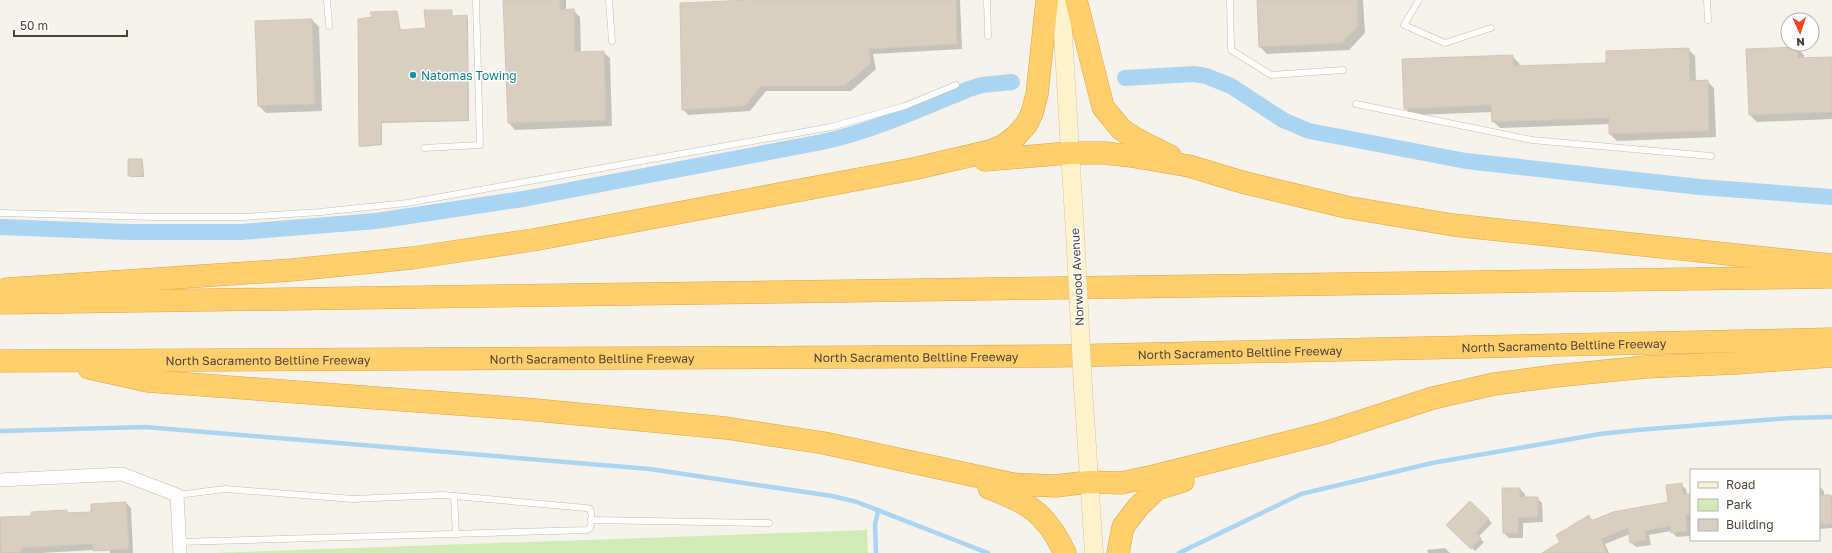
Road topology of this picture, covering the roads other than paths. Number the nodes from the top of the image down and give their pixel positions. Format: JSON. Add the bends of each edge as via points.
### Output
{"nodes":[{"id":1,"x":327,"y":0,"type":"edge"},
{"id":2,"x":476,"y":0,"type":"edge"},
{"id":3,"x":609,"y":0,"type":"edge"},
{"id":4,"x":987,"y":0,"type":"edge"},
{"id":5,"x":1047,"y":0,"type":"edge"},
{"id":6,"x":1061,"y":0,"type":"edge"},
{"id":7,"x":1076,"y":0,"type":"edge"},
{"id":8,"x":1230,"y":0,"type":"edge"},
{"id":9,"x":1419,"y":0,"type":"edge"},
{"id":10,"x":1707,"y":0,"type":"edge"},
{"id":11,"x":1708,"y":20,"type":"dead end"},
{"id":12,"x":329,"y":26,"type":"dead end"},
{"id":13,"x":1491,"y":28,"type":"dead end"},
{"id":14,"x":988,"y":36,"type":"dead end"},
{"id":15,"x":612,"y":41,"type":"dead end"},
{"id":16,"x":1343,"y":70,"type":"dead end"},
{"id":17,"x":956,"y":85,"type":"dead end"},
{"id":18,"x":1356,"y":104,"type":"dead end"},
{"id":19,"x":424,"y":148,"type":"dead end"},
{"id":20,"x":1069,"y":153,"type":"junction"},
{"id":21,"x":1711,"y":156,"type":"dead end"},
{"id":22,"x":1189,"y":166,"type":"junction"},
{"id":23,"x":913,"y":169,"type":"junction"},
{"id":24,"x":0,"y":213,"type":"edge"},
{"id":25,"x":1832,"y":264,"type":"edge"},
{"id":26,"x":1832,"y":277,"type":"edge"},
{"id":27,"x":0,"y":290,"type":"edge"},
{"id":28,"x":0,"y":303,"type":"edge"},
{"id":29,"x":1832,"y":339,"type":"edge"},
{"id":30,"x":1832,"y":356,"type":"edge"},
{"id":31,"x":53,"y":359,"type":"junction"},
{"id":32,"x":0,"y":360,"type":"edge"},
{"id":33,"x":1325,"y":433,"type":"junction"},
{"id":34,"x":920,"y":463,"type":"junction"},
{"id":35,"x":0,"y":480,"type":"edge"},
{"id":36,"x":1089,"y":482,"type":"junction"},
{"id":37,"x":177,"y":496,"type":"junction"},
{"id":38,"x":454,"y":496,"type":"junction"},
{"id":39,"x":591,"y":520,"type":"junction"},
{"id":40,"x":769,"y":523,"type":"dead end"},
{"id":41,"x":456,"y":534,"type":"junction"},
{"id":42,"x":179,"y":548,"type":"edge"},
{"id":43,"x":1065,"y":553,"type":"edge"},
{"id":44,"x":1094,"y":553,"type":"edge"},
{"id":45,"x":1118,"y":553,"type":"edge"}],
"edges":[{"from":1,"to":12,"type":"lane"},
{"from":2,"to":19,"type":"lane","via":[[480,145]]},
{"from":3,"to":15,"type":"lane"},
{"from":4,"to":14,"type":"lane"},
{"from":5,"to":23,"type":"highway","via":[[1037,94],[1026,125],[1016,136],[990,152]]},
{"from":6,"to":20,"type":"main road","name":"Norwood Avenue"},
{"from":7,"to":22,"type":"highway","via":[[1102,107],[1121,129]]},
{"from":8,"to":16,"type":"lane","via":[[1231,50],[1271,75]]},
{"from":9,"to":13,"type":"lane","via":[[1404,25],[1445,43]]},
{"from":10,"to":11,"type":"lane"},
{"from":17,"to":24,"type":"lane","via":[[906,106],[832,127],[407,203],[243,217]]},
{"from":18,"to":21,"type":"lane","via":[[1532,140]]},
{"from":20,"to":22,"type":"highway","via":[[1104,153]]},
{"from":20,"to":23,"type":"highway","via":[[1010,157]]},
{"from":20,"to":36,"type":"main road","name":"Norwood Avenue","bridge":true},
{"from":22,"to":25,"type":"highway","via":[[1242,182],[1346,207],[1454,225]]},
{"from":23,"to":27,"type":"highway","via":[[533,240],[412,258],[291,270]]},
{"from":26,"to":28,"type":"highway"},
{"from":29,"to":31,"type":"highway","name":"North Sacramento Beltline Freeway","via":[[1052,356]]},
{"from":30,"to":33,"type":"highway","via":[[1646,367],[1494,384],[1433,398]]},
{"from":31,"to":32,"type":"highway","name":"North Sacramento Beltline Freeway"},
{"from":31,"to":34,"type":"highway","via":[[148,381],[509,407],[726,428],[824,443]]},
{"from":33,"to":36,"type":"highway","via":[[1121,483]]},
{"from":33,"to":45,"type":"highway","via":[[1157,489],[1138,507],[1123,527]]},
{"from":34,"to":36,"type":"highway","via":[[1013,484],[1055,486]]},
{"from":34,"to":43,"type":"highway","via":[[1019,501],[1041,515],[1057,535]]},
{"from":35,"to":37,"type":"street","via":[[122,474]]},
{"from":36,"to":44,"type":"main road","name":"Norwood Avenue"},
{"from":37,"to":38,"type":"lane","via":[[225,489],[353,499]]},
{"from":37,"to":42,"type":"street"},
{"from":38,"to":39,"type":"lane","via":[[586,508],[590,509]]},
{"from":38,"to":41,"type":"lane"},
{"from":39,"to":40,"type":"lane"},
{"from":39,"to":41,"type":"lane","via":[[590,528],[587,530]]},
{"from":41,"to":42,"type":"lane","via":[[240,541]]}]}
